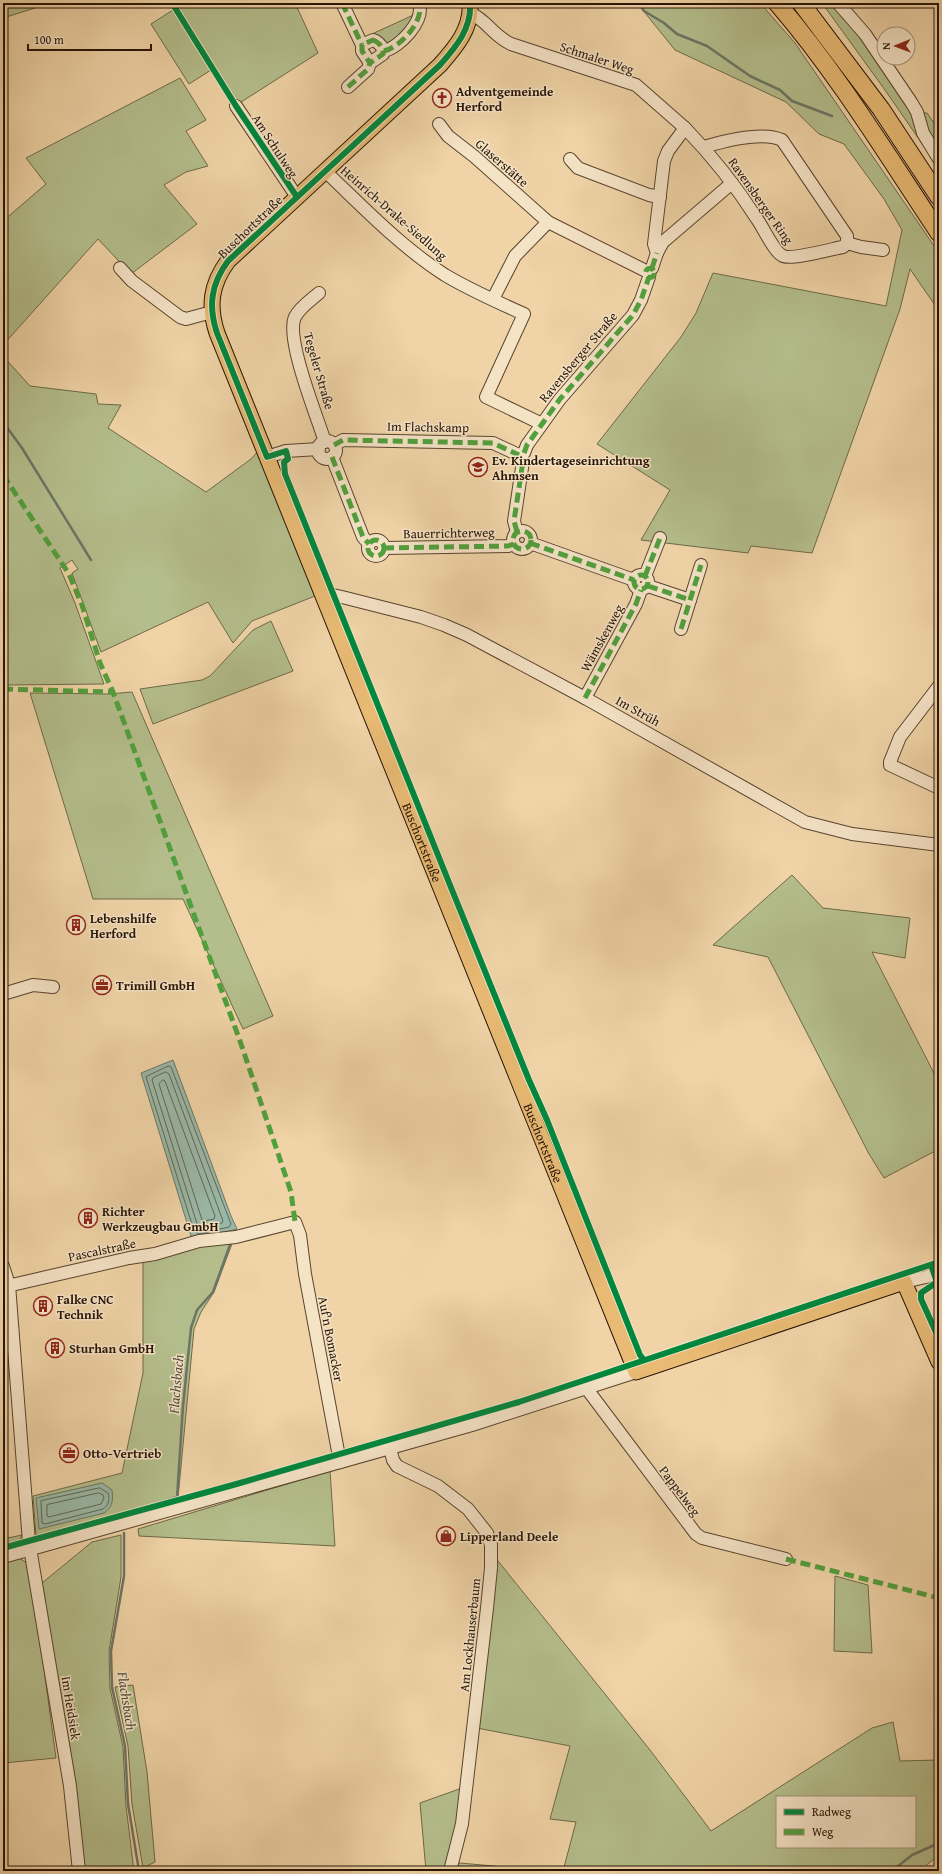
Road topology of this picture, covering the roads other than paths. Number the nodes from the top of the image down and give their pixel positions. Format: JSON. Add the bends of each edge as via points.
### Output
{"nodes":[{"id":1,"x":342,"y":3,"type":"edge"},
{"id":2,"x":419,"y":3,"type":"edge"},
{"id":3,"x":777,"y":3,"type":"edge"},
{"id":4,"x":801,"y":3,"type":"edge"},
{"id":5,"x":838,"y":3,"type":"edge"},
{"id":6,"x":470,"y":8,"type":"edge"},
{"id":7,"x":362,"y":45,"type":"junction"},
{"id":8,"x":384,"y":51,"type":"junction"},
{"id":9,"x":370,"y":63,"type":"junction"},
{"id":10,"x":348,"y":87,"type":"dead end"},
{"id":11,"x":236,"y":106,"type":"dead end"},
{"id":12,"x":439,"y":124,"type":"dead end"},
{"id":13,"x":686,"y":128,"type":"junction"},
{"id":14,"x":704,"y":148,"type":"junction"},
{"id":15,"x":570,"y":159,"type":"dead end"},
{"id":16,"x":939,"y":159,"type":"edge"},
{"id":17,"x":325,"y":171,"type":"junction"},
{"id":18,"x":732,"y":183,"type":"junction"},
{"id":19,"x":939,"y":196,"type":"edge"},
{"id":20,"x":297,"y":197,"type":"junction"},
{"id":21,"x":660,"y":197,"type":"junction"},
{"id":22,"x":548,"y":222,"type":"junction"},
{"id":23,"x":939,"y":233,"type":"edge"},
{"id":24,"x":848,"y":243,"type":"junction"},
{"id":25,"x":883,"y":250,"type":"dead end"},
{"id":26,"x":657,"y":253,"type":"junction"},
{"id":27,"x":120,"y":268,"type":"dead end"},
{"id":28,"x":649,"y":272,"type":"junction"},
{"id":29,"x":319,"y":293,"type":"dead end"},
{"id":30,"x":493,"y":299,"type":"junction"},
{"id":31,"x":212,"y":312,"type":"junction"},
{"id":32,"x":542,"y":424,"type":"junction"},
{"id":33,"x":326,"y":445,"type":"junction"},
{"id":34,"x":522,"y":456,"type":"junction"},
{"id":35,"x":267,"y":457,"type":"junction"},
{"id":36,"x":515,"y":538,"type":"junction"},
{"id":37,"x":660,"y":538,"type":"dead end"},
{"id":38,"x":701,"y":565,"type":"dead end"},
{"id":39,"x":642,"y":583,"type":"junction"},
{"id":40,"x":323,"y":596,"type":"junction"},
{"id":41,"x":690,"y":600,"type":"junction"},
{"id":42,"x":681,"y":629,"type":"dead end"},
{"id":43,"x":939,"y":686,"type":"edge"},
{"id":44,"x":585,"y":698,"type":"junction"},
{"id":45,"x":939,"y":788,"type":"edge"},
{"id":46,"x":939,"y":845,"type":"edge"},
{"id":47,"x":53,"y":987,"type":"dead end"},
{"id":48,"x":3,"y":994,"type":"edge"},
{"id":49,"x":295,"y":1222,"type":"joint"},
{"id":50,"x":3,"y":1266,"type":"edge"},
{"id":51,"x":939,"y":1267,"type":"edge"},
{"id":52,"x":939,"y":1272,"type":"edge"},
{"id":53,"x":919,"y":1277,"type":"junction"},
{"id":54,"x":904,"y":1282,"type":"junction"},
{"id":55,"x":6,"y":1286,"type":"edge"},
{"id":56,"x":939,"y":1362,"type":"edge"},
{"id":57,"x":636,"y":1372,"type":"junction"},
{"id":58,"x":587,"y":1389,"type":"junction"},
{"id":59,"x":390,"y":1448,"type":"junction"},
{"id":60,"x":340,"y":1462,"type":"junction"},
{"id":61,"x":32,"y":1549,"type":"junction"},
{"id":62,"x":3,"y":1557,"type":"edge"},
{"id":63,"x":786,"y":1559,"type":"dead end"},
{"id":64,"x":79,"y":1871,"type":"edge"},
{"id":65,"x":450,"y":1871,"type":"edge"}],
"edges":[{"from":1,"to":7,"type":"street"},
{"from":2,"to":8,"type":"street","via":[[418,22],[413,30],[389,50]]},
{"from":3,"to":23,"type":"highway","via":[[796,24],[849,97]]},
{"from":4,"to":19,"type":"highway","via":[[881,109]]},
{"from":5,"to":16,"type":"street","via":[[865,34],[911,102],[923,133]]},
{"from":6,"to":13,"type":"street","name":"Schmaler Weg","via":[[500,39],[636,86]]},
{"from":6,"to":17,"type":"main road","name":"Buschortstraße","via":[[462,36],[440,65]]},
{"from":7,"to":8,"type":"street","via":[[373,40]]},
{"from":7,"to":9,"type":"street","via":[[362,51]]},
{"from":8,"to":9,"type":"street"},
{"from":9,"to":10,"type":"street","via":[[368,69]]},
{"from":11,"to":20,"type":"street","name":"Am Schulweg"},
{"from":12,"to":22,"type":"street","name":"Glaserstätte","via":[[448,136]]},
{"from":13,"to":14,"type":"street","name":"Ravensberger Ring"},
{"from":13,"to":21,"type":"street","via":[[668,151],[664,161]]},
{"from":14,"to":18,"type":"street","name":"Ravensberger Ring"},
{"from":14,"to":24,"type":"street","name":"Ravensberger Ring","via":[[768,136],[782,140],[846,236]]},
{"from":15,"to":21,"type":"street","via":[[578,168]]},
{"from":17,"to":20,"type":"main road","name":"Buschortstraße"},
{"from":17,"to":30,"type":"street","name":"Heinrich-Drake-Siedlung","via":[[419,257],[462,285]]},
{"from":18,"to":24,"type":"street","name":"Ravensberger Ring","via":[[779,254],[784,257],[843,247]]},
{"from":18,"to":26,"type":"street","name":"Ravensberger Straße","via":[[662,242]]},
{"from":20,"to":31,"type":"main road","name":"Buschortstraße","via":[[228,261],[213,289]]},
{"from":21,"to":26,"type":"street","via":[[654,244]]},
{"from":22,"to":28,"type":"street","name":"Glaserstätte"},
{"from":22,"to":30,"type":"street","via":[[515,256]]},
{"from":24,"to":25,"type":"street"},
{"from":26,"to":28,"type":"street","name":"Ravensberger Straße"},
{"from":27,"to":31,"type":"street","via":[[132,281],[180,318],[186,319]]},
{"from":28,"to":32,"type":"street","name":"Ravensberger Straße","via":[[641,300],[633,315],[560,399]]},
{"from":29,"to":33,"type":"street","name":"Tegeler Straße","via":[[295,317],[292,337]]},
{"from":30,"to":32,"type":"street","name":"Heinrich-Drake-Siedlung","via":[[524,314],[486,397]]},
{"from":31,"to":35,"type":"main road","name":"Buschortstraße","via":[[217,333]]},
{"from":32,"to":34,"type":"street","name":"Ravensberger Straße"},
{"from":33,"to":34,"type":"street","name":"Im Flachskamp","via":[[343,440],[493,443]]},
{"from":33,"to":35,"type":"street","name":"Im Flachskamp","via":[[286,451]]},
{"from":33,"to":36,"type":"street","name":"Bauerrichterweg","via":[[336,451],[332,457],[363,537],[369,544],[370,554],[374,556],[379,555],[384,548],[508,546]]},
{"from":34,"to":36,"type":"street","name":"Ravensberger Straße","via":[[514,521]]},
{"from":35,"to":40,"type":"main road","name":"Buschortstraße"},
{"from":36,"to":39,"type":"street","via":[[525,532],[529,535],[530,542]]},
{"from":37,"to":39,"type":"street","name":"Wämskenweg"},
{"from":38,"to":41,"type":"street"},
{"from":39,"to":41,"type":"street"},
{"from":39,"to":44,"type":"street","name":"Wämskenweg","via":[[636,604]]},
{"from":40,"to":44,"type":"street","name":"Im Strüh","via":[[342,597],[444,625]]},
{"from":40,"to":57,"type":"main road","name":"Buschortstraße"},
{"from":41,"to":42,"type":"street"},
{"from":43,"to":45,"type":"street","via":[[900,737],[890,762]]},
{"from":44,"to":46,"type":"street","name":"Im Strüh","via":[[805,822],[852,834]]},
{"from":47,"to":48,"type":"street","via":[[33,985]]},
{"from":49,"to":55,"type":"street","name":"Pascalstraße","via":[[236,1237],[199,1241],[162,1252]]},
{"from":49,"to":60,"type":"street","name":"Auf'n Bomacker","via":[[300,1235]]},
{"from":50,"to":55,"type":"street","name":"Im Heidsiek"},
{"from":51,"to":53,"type":"street","via":[[924,1272]]},
{"from":52,"to":53,"type":"street"},
{"from":53,"to":54,"type":"street"},
{"from":54,"to":56,"type":"main road"},
{"from":54,"to":57,"type":"main road"},
{"from":55,"to":61,"type":"street","name":"Im Heidsiek","via":[[29,1542]]},
{"from":57,"to":58,"type":"street"},
{"from":58,"to":59,"type":"street"},
{"from":58,"to":63,"type":"street","name":"Pappelweg","via":[[696,1534],[702,1538]]},
{"from":59,"to":60,"type":"street"},
{"from":59,"to":65,"type":"street","name":"Am Lockhauserbaum","via":[[397,1466],[438,1486],[468,1509],[486,1533],[491,1545],[487,1608],[462,1824]]},
{"from":60,"to":61,"type":"street"},
{"from":61,"to":62,"type":"street"},
{"from":61,"to":64,"type":"street","name":"Im Heidsiek","via":[[70,1786]]}]}
